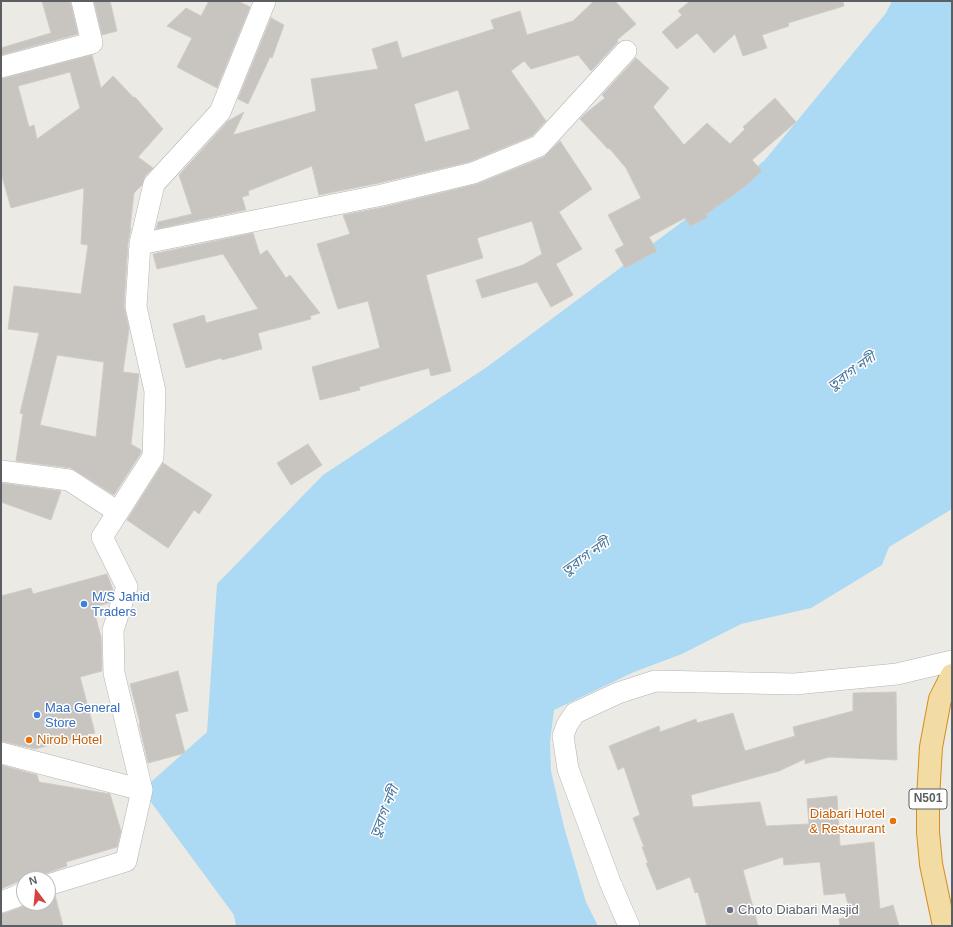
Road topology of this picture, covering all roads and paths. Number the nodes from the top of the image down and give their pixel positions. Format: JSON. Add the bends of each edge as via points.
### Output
{"nodes":[{"id":1,"x":82,"y":1,"type":"edge"},
{"id":2,"x":265,"y":1,"type":"edge"},
{"id":3,"x":626,"y":52,"type":"dead end"},
{"id":4,"x":1,"y":67,"type":"edge"},
{"id":5,"x":140,"y":244,"type":"junction"},
{"id":6,"x":1,"y":471,"type":"edge"},
{"id":7,"x":118,"y":512,"type":"junction"},
{"id":8,"x":952,"y":661,"type":"edge"},
{"id":9,"x":952,"y":675,"type":"edge"},
{"id":10,"x":1,"y":752,"type":"edge"},
{"id":11,"x":142,"y":790,"type":"junction"},
{"id":12,"x":56,"y":883,"type":"edge"},
{"id":13,"x":16,"y":896,"type":"edge"},
{"id":14,"x":1,"y":902,"type":"edge"},
{"id":15,"x":630,"y":926,"type":"edge"},
{"id":16,"x":944,"y":926,"type":"edge"}],
"edges":[{"from":1,"to":4,"type":"street","via":[[92,43]]},
{"from":2,"to":5,"type":"street","via":[[220,112],[154,184]]},
{"from":3,"to":5,"type":"street","via":[[539,146],[473,173],[382,195]]},
{"from":5,"to":7,"type":"street","via":[[136,307],[155,391],[153,457]]},
{"from":6,"to":7,"type":"street","via":[[68,480]]},
{"from":7,"to":11,"type":"street","via":[[102,537],[127,587],[113,630],[114,673]]},
{"from":8,"to":15,"type":"street","via":[[897,674],[795,684],[655,681],[618,693],[574,713],[563,736],[568,769],[610,882]]},
{"from":9,"to":16,"type":"highway","number":"N501","via":[[940,698],[931,747],[928,798],[931,864]]},
{"from":10,"to":11,"type":"street"},
{"from":11,"to":12,"type":"street","via":[[126,861]]},
{"from":13,"to":14,"type":"street"}]}
